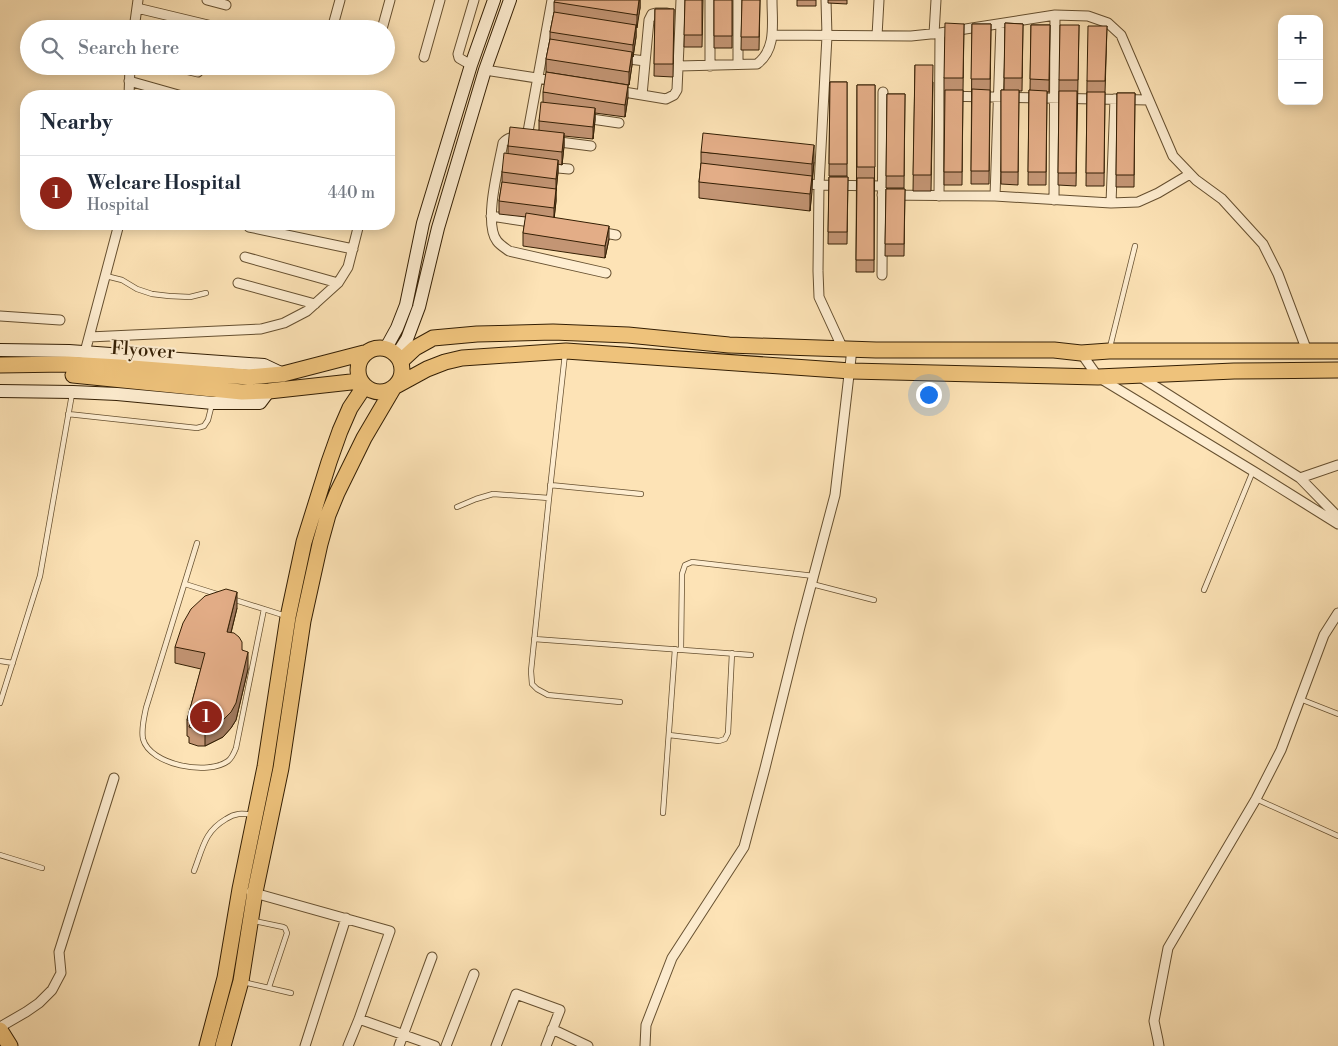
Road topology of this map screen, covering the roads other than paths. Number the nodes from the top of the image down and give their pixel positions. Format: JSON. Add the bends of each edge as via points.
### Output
{"nodes":[{"id":1,"x":207,"y":0,"type":"edge"},
{"id":2,"x":340,"y":0,"type":"edge"},
{"id":3,"x":390,"y":0,"type":"edge"},
{"id":4,"x":440,"y":0,"type":"edge"},
{"id":5,"x":472,"y":0,"type":"edge"},
{"id":6,"x":494,"y":0,"type":"edge"},
{"id":7,"x":510,"y":0,"type":"edge"},
{"id":8,"x":552,"y":0,"type":"edge"},
{"id":9,"x":681,"y":0,"type":"edge"},
{"id":10,"x":710,"y":0,"type":"edge"},
{"id":11,"x":738,"y":0,"type":"edge"},
{"id":12,"x":772,"y":0,"type":"edge"},
{"id":13,"x":826,"y":0,"type":"edge"},
{"id":14,"x":879,"y":0,"type":"edge"},
{"id":15,"x":936,"y":0,"type":"edge"},
{"id":16,"x":137,"y":4,"type":"edge"},
{"id":17,"x":226,"y":5,"type":"dead end"},
{"id":18,"x":680,"y":14,"type":"junction"},
{"id":19,"x":1056,"y":15,"type":"junction"},
{"id":20,"x":135,"y":20,"type":"edge"},
{"id":21,"x":192,"y":20,"type":"edge"},
{"id":22,"x":334,"y":20,"type":"edge"},
{"id":23,"x":384,"y":20,"type":"edge"},
{"id":24,"x":1001,"y":24,"type":"junction"},
{"id":25,"x":937,"y":34,"type":"junction"},
{"id":26,"x":772,"y":35,"type":"junction"},
{"id":27,"x":826,"y":36,"type":"junction"},
{"id":28,"x":877,"y":36,"type":"junction"},
{"id":29,"x":424,"y":57,"type":"dead end"},
{"id":30,"x":608,"y":57,"type":"edge"},
{"id":31,"x":645,"y":62,"type":"junction"},
{"id":32,"x":738,"y":64,"type":"junction"},
{"id":33,"x":471,"y":65,"type":"junction"},
{"id":34,"x":679,"y":66,"type":"junction"},
{"id":35,"x":710,"y":66,"type":"junction"},
{"id":36,"x":485,"y":70,"type":"junction"},
{"id":37,"x":130,"y":75,"type":"edge"},
{"id":38,"x":539,"y":78,"type":"junction"},
{"id":39,"x":130,"y":81,"type":"junction"},
{"id":40,"x":567,"y":83,"type":"edge"},
{"id":41,"x":604,"y":89,"type":"edge"},
{"id":42,"x":129,"y":90,"type":"edge"},
{"id":43,"x":161,"y":90,"type":"edge"},
{"id":44,"x":883,"y":92,"type":"dead end"},
{"id":45,"x":642,"y":95,"type":"junction"},
{"id":46,"x":940,"y":96,"type":"junction"},
{"id":47,"x":998,"y":97,"type":"junction"},
{"id":48,"x":1055,"y":98,"type":"junction"},
{"id":49,"x":1115,"y":99,"type":"junction"},
{"id":50,"x":1149,"y":100,"type":"junction"},
{"id":51,"x":581,"y":117,"type":"edge"},
{"id":52,"x":619,"y":122,"type":"dead end"},
{"id":53,"x":536,"y":139,"type":"junction"},
{"id":54,"x":591,"y":146,"type":"dead end"},
{"id":55,"x":534,"y":165,"type":"edge"},
{"id":56,"x":569,"y":169,"type":"dead end"},
{"id":57,"x":1190,"y":174,"type":"junction"},
{"id":58,"x":790,"y":182,"type":"edge"},
{"id":59,"x":820,"y":185,"type":"junction"},
{"id":60,"x":882,"y":190,"type":"junction"},
{"id":61,"x":939,"y":196,"type":"junction"},
{"id":62,"x":995,"y":196,"type":"junction"},
{"id":63,"x":1054,"y":200,"type":"junction"},
{"id":64,"x":1111,"y":203,"type":"junction"},
{"id":65,"x":491,"y":216,"type":"junction"},
{"id":66,"x":549,"y":225,"type":"edge"},
{"id":67,"x":118,"y":230,"type":"edge"},
{"id":68,"x":263,"y":230,"type":"edge"},
{"id":69,"x":358,"y":230,"type":"edge"},
{"id":70,"x":587,"y":230,"type":"edge"},
{"id":71,"x":616,"y":235,"type":"dead end"},
{"id":72,"x":1135,"y":246,"type":"dead end"},
{"id":73,"x":353,"y":250,"type":"junction"},
{"id":74,"x":245,"y":256,"type":"dead end"},
{"id":75,"x":606,"y":273,"type":"dead end"},
{"id":76,"x":882,"y":274,"type":"dead end"},
{"id":77,"x":106,"y":276,"type":"junction"},
{"id":78,"x":238,"y":283,"type":"dead end"},
{"id":79,"x":338,"y":283,"type":"junction"},
{"id":80,"x":206,"y":293,"type":"dead end"},
{"id":81,"x":315,"y":304,"type":"junction"},
{"id":82,"x":0,"y":316,"type":"edge"},
{"id":83,"x":60,"y":320,"type":"dead end"},
{"id":84,"x":89,"y":337,"type":"junction"},
{"id":85,"x":848,"y":349,"type":"junction"},
{"id":86,"x":0,"y":350,"type":"edge"},
{"id":87,"x":566,"y":351,"type":"junction"},
{"id":88,"x":1109,"y":351,"type":"junction"},
{"id":89,"x":1307,"y":351,"type":"junction"},
{"id":90,"x":1338,"y":351,"type":"edge"},
{"id":91,"x":85,"y":352,"type":"junction"},
{"id":92,"x":364,"y":353,"type":"junction"},
{"id":93,"x":1081,"y":353,"type":"junction"},
{"id":94,"x":394,"y":355,"type":"junction"},
{"id":95,"x":0,"y":365,"type":"edge"},
{"id":96,"x":850,"y":370,"type":"junction"},
{"id":97,"x":1338,"y":370,"type":"edge"},
{"id":98,"x":283,"y":374,"type":"junction"},
{"id":99,"x":0,"y":375,"type":"edge"},
{"id":100,"x":1137,"y":375,"type":"junction"},
{"id":101,"x":1098,"y":377,"type":"junction"},
{"id":102,"x":362,"y":384,"type":"junction"},
{"id":103,"x":394,"y":387,"type":"junction"},
{"id":104,"x":0,"y":391,"type":"edge"},
{"id":105,"x":73,"y":392,"type":"junction"},
{"id":106,"x":269,"y":392,"type":"junction"},
{"id":107,"x":213,"y":403,"type":"junction"},
{"id":108,"x":68,"y":414,"type":"junction"},
{"id":109,"x":1338,"y":464,"type":"edge"},
{"id":110,"x":1253,"y":470,"type":"junction"},
{"id":111,"x":1300,"y":478,"type":"junction"},
{"id":112,"x":550,"y":485,"type":"junction"},
{"id":113,"x":641,"y":494,"type":"dead end"},
{"id":114,"x":548,"y":498,"type":"junction"},
{"id":115,"x":457,"y":507,"type":"dead end"},
{"id":116,"x":1338,"y":516,"type":"edge"},
{"id":117,"x":1338,"y":524,"type":"edge"},
{"id":118,"x":197,"y":543,"type":"dead end"},
{"id":119,"x":813,"y":580,"type":"junction"},
{"id":120,"x":185,"y":584,"type":"junction"},
{"id":121,"x":1204,"y":590,"type":"dead end"},
{"id":122,"x":874,"y":600,"type":"dead end"},
{"id":123,"x":264,"y":609,"type":"junction"},
{"id":124,"x":1338,"y":613,"type":"edge"},
{"id":125,"x":295,"y":619,"type":"junction"},
{"id":126,"x":534,"y":639,"type":"junction"},
{"id":127,"x":678,"y":649,"type":"junction"},
{"id":128,"x":732,"y":653,"type":"junction"},
{"id":129,"x":751,"y":655,"type":"dead end"},
{"id":130,"x":0,"y":661,"type":"edge"},
{"id":131,"x":13,"y":663,"type":"junction"},
{"id":132,"x":1300,"y":698,"type":"junction"},
{"id":133,"x":620,"y":702,"type":"dead end"},
{"id":134,"x":0,"y":703,"type":"edge"},
{"id":135,"x":1338,"y":714,"type":"edge"},
{"id":136,"x":669,"y":735,"type":"junction"},
{"id":137,"x":114,"y":778,"type":"dead end"},
{"id":138,"x":1256,"y":800,"type":"junction"},
{"id":139,"x":663,"y":813,"type":"dead end"},
{"id":140,"x":255,"y":815,"type":"junction"},
{"id":141,"x":271,"y":819,"type":"junction"},
{"id":142,"x":1338,"y":836,"type":"edge"},
{"id":143,"x":0,"y":855,"type":"edge"},
{"id":144,"x":42,"y":868,"type":"dead end"},
{"id":145,"x":194,"y":871,"type":"dead end"},
{"id":146,"x":240,"y":889,"type":"junction"},
{"id":147,"x":255,"y":892,"type":"junction"},
{"id":148,"x":346,"y":918,"type":"junction"},
{"id":149,"x":251,"y":920,"type":"junction"},
{"id":150,"x":432,"y":957,"type":"dead end"},
{"id":151,"x":474,"y":974,"type":"dead end"},
{"id":152,"x":226,"y":978,"type":"junction"},
{"id":153,"x":241,"y":981,"type":"junction"},
{"id":154,"x":269,"y":987,"type":"junction"},
{"id":155,"x":291,"y":993,"type":"dead end"},
{"id":156,"x":359,"y":1019,"type":"junction"},
{"id":157,"x":0,"y":1029,"type":"edge"},
{"id":158,"x":552,"y":1029,"type":"junction"},
{"id":159,"x":403,"y":1035,"type":"junction"},
{"id":160,"x":10,"y":1046,"type":"edge"},
{"id":161,"x":208,"y":1046,"type":"edge"},
{"id":162,"x":223,"y":1046,"type":"edge"},
{"id":163,"x":305,"y":1046,"type":"edge"},
{"id":164,"x":348,"y":1046,"type":"edge"},
{"id":165,"x":399,"y":1046,"type":"edge"},
{"id":166,"x":435,"y":1046,"type":"edge"},
{"id":167,"x":446,"y":1046,"type":"edge"},
{"id":168,"x":496,"y":1046,"type":"edge"},
{"id":169,"x":546,"y":1046,"type":"edge"},
{"id":170,"x":588,"y":1046,"type":"edge"},
{"id":171,"x":645,"y":1046,"type":"edge"},
{"id":172,"x":1159,"y":1046,"type":"edge"}],
"edges":[{"from":1,"to":17,"type":"street"},
{"from":2,"to":22,"type":"street"},
{"from":3,"to":23,"type":"street"},
{"from":4,"to":29,"type":"street"},
{"from":5,"to":33,"type":"street","via":[[458,54]]},
{"from":6,"to":33,"type":"street"},
{"from":7,"to":36,"type":"street"},
{"from":8,"to":38,"type":"street","via":[[553,20]]},
{"from":9,"to":18,"type":"street"},
{"from":10,"to":35,"type":"street"},
{"from":11,"to":32,"type":"street"},
{"from":12,"to":26,"type":"street"},
{"from":13,"to":27,"type":"street"},
{"from":14,"to":28,"type":"street"},
{"from":15,"to":25,"type":"street"},
{"from":16,"to":20,"type":"street"},
{"from":16,"to":21,"type":"street"},
{"from":18,"to":31,"type":"street","via":[[652,14],[643,34]]},
{"from":18,"to":34,"type":"street"},
{"from":19,"to":24,"type":"street"},
{"from":19,"to":48,"type":"street"},
{"from":19,"to":50,"type":"street","via":[[1088,16],[1108,22],[1120,35]]},
{"from":24,"to":25,"type":"street"},
{"from":24,"to":47,"type":"street"},
{"from":25,"to":28,"type":"street"},
{"from":25,"to":46,"type":"street"},
{"from":26,"to":27,"type":"street"},
{"from":26,"to":32,"type":"street","via":[[765,58],[757,64]]},
{"from":27,"to":28,"type":"street"},
{"from":27,"to":59,"type":"street"},
{"from":30,"to":31,"type":"street"},
{"from":31,"to":45,"type":"street"},
{"from":32,"to":35,"type":"street"},
{"from":33,"to":94,"type":"street","via":[[423,223],[406,305],[396,328]]},
{"from":34,"to":35,"type":"street"},
{"from":34,"to":45,"type":"street","via":[[674,95],[666,99]]},
{"from":36,"to":38,"type":"street"},
{"from":36,"to":94,"type":"street","via":[[438,228],[419,307],[407,339]]},
{"from":37,"to":39,"type":"street"},
{"from":38,"to":40,"type":"street"},
{"from":38,"to":53,"type":"street"},
{"from":39,"to":42,"type":"street"},
{"from":39,"to":43,"type":"street"},
{"from":41,"to":45,"type":"street"},
{"from":44,"to":60,"type":"street"},
{"from":46,"to":47,"type":"street"},
{"from":46,"to":61,"type":"street"},
{"from":47,"to":48,"type":"street"},
{"from":47,"to":62,"type":"street"},
{"from":48,"to":49,"type":"street"},
{"from":48,"to":63,"type":"street"},
{"from":49,"to":50,"type":"street"},
{"from":49,"to":64,"type":"street"},
{"from":50,"to":57,"type":"street","via":[[1174,156]]},
{"from":51,"to":52,"type":"street"},
{"from":53,"to":54,"type":"street"},
{"from":53,"to":65,"type":"street","via":[[512,137],[503,143],[504,162]]},
{"from":55,"to":56,"type":"street"},
{"from":57,"to":64,"type":"street","via":[[1138,202]]},
{"from":57,"to":89,"type":"street","via":[[1222,199],[1263,244]]},
{"from":58,"to":59,"type":"street"},
{"from":59,"to":60,"type":"street"},
{"from":59,"to":85,"type":"street","via":[[819,297]]},
{"from":60,"to":61,"type":"street"},
{"from":60,"to":76,"type":"street"},
{"from":61,"to":62,"type":"street"},
{"from":62,"to":63,"type":"street"},
{"from":63,"to":64,"type":"street"},
{"from":65,"to":66,"type":"street"},
{"from":65,"to":75,"type":"street","via":[[497,241],[509,251]]},
{"from":67,"to":77,"type":"street"},
{"from":68,"to":73,"type":"street"},
{"from":69,"to":73,"type":"street"},
{"from":70,"to":71,"type":"street"},
{"from":72,"to":88,"type":"lane"},
{"from":73,"to":79,"type":"street"},
{"from":74,"to":79,"type":"street"},
{"from":77,"to":80,"type":"lane","via":[[152,294],[190,297]]},
{"from":77,"to":84,"type":"street"},
{"from":78,"to":81,"type":"street"},
{"from":79,"to":81,"type":"street"},
{"from":81,"to":84,"type":"street","via":[[284,323],[262,329]]},
{"from":82,"to":83,"type":"street"},
{"from":84,"to":91,"type":"street"},
{"from":85,"to":93,"type":"main road","via":[[1054,350]]},
{"from":85,"to":94,"type":"main road","via":[[729,346],[628,335],[552,332],[433,338]]},
{"from":85,"to":96,"type":"street"},
{"from":86,"to":91,"type":"street"},
{"from":87,"to":96,"type":"main road"},
{"from":87,"to":103,"type":"main road","via":[[462,358],[428,369]]},
{"from":87,"to":112,"type":"lane"},
{"from":88,"to":89,"type":"main road"},
{"from":88,"to":93,"type":"main road"},
{"from":89,"to":90,"type":"main road"},
{"from":91,"to":98,"type":"street","via":[[264,365]]},
{"from":92,"to":94,"type":"main road","via":[[378,347]]},
{"from":92,"to":98,"type":"main road","name":"Flyover"},
{"from":92,"to":102,"type":"main road","via":[[358,362],[357,372]]},
{"from":93,"to":101,"type":"street"},
{"from":94,"to":103,"type":"main road","via":[[402,368],[402,375]]},
{"from":95,"to":98,"type":"main road","name":"Flyover","via":[[111,366],[248,377]]},
{"from":96,"to":101,"type":"main road"},
{"from":96,"to":119,"type":"street","via":[[835,495]]},
{"from":97,"to":100,"type":"main road"},
{"from":99,"to":106,"type":"main road","name":"Flyover","via":[[79,375]]},
{"from":100,"to":101,"type":"main road"},
{"from":100,"to":111,"type":"street"},
{"from":101,"to":110,"type":"street"},
{"from":102,"to":103,"type":"main road","via":[[376,392]]},
{"from":102,"to":106,"type":"main road","name":"Flyover"},
{"from":102,"to":125,"type":"main road","via":[[329,462],[304,542]]},
{"from":103,"to":125,"type":"main road","via":[[337,493]]},
{"from":104,"to":105,"type":"street"},
{"from":105,"to":107,"type":"street"},
{"from":105,"to":108,"type":"lane"},
{"from":106,"to":107,"type":"street","via":[[260,403]]},
{"from":107,"to":108,"type":"lane","via":[[208,420],[197,428]]},
{"from":108,"to":131,"type":"lane","via":[[40,576]]},
{"from":109,"to":111,"type":"street"},
{"from":110,"to":117,"type":"street"},
{"from":110,"to":121,"type":"lane"},
{"from":111,"to":116,"type":"street"},
{"from":112,"to":113,"type":"lane"},
{"from":112,"to":114,"type":"lane"},
{"from":114,"to":115,"type":"lane","via":[[493,494]]},
{"from":114,"to":126,"type":"lane"},
{"from":118,"to":120,"type":"lane"},
{"from":119,"to":122,"type":"lane"},
{"from":119,"to":127,"type":"lane","via":[[692,562],[685,565]]},
{"from":119,"to":171,"type":"street","via":[[744,847],[672,958],[646,1025]]},
{"from":120,"to":123,"type":"lane"},
{"from":120,"to":123,"type":"lane","via":[[142,727],[148,748],[173,764],[198,768],[216,766],[227,762],[233,755]]},
{"from":123,"to":125,"type":"lane"},
{"from":124,"to":132,"type":"street","via":[[1324,635]]},
{"from":125,"to":140,"type":"main road"},
{"from":125,"to":141,"type":"main road","via":[[281,768]]},
{"from":126,"to":127,"type":"lane"},
{"from":126,"to":133,"type":"lane","via":[[531,671],[532,684],[537,689],[548,695]]},
{"from":127,"to":128,"type":"lane"},
{"from":127,"to":136,"type":"lane"},
{"from":128,"to":129,"type":"lane"},
{"from":128,"to":136,"type":"lane","via":[[728,733],[725,739]]},
{"from":130,"to":131,"type":"lane"},
{"from":131,"to":134,"type":"lane"},
{"from":132,"to":135,"type":"lane"},
{"from":132,"to":138,"type":"street","via":[[1281,750]]},
{"from":136,"to":139,"type":"lane"},
{"from":137,"to":157,"type":"street","via":[[59,952],[61,973],[52,990],[39,1003]]},
{"from":138,"to":142,"type":"lane"},
{"from":138,"to":172,"type":"street","via":[[1168,948],[1154,1022]]},
{"from":140,"to":141,"type":"lane"},
{"from":140,"to":145,"type":"lane","via":[[234,814],[216,825],[206,839]]},
{"from":140,"to":146,"type":"main road"},
{"from":141,"to":147,"type":"main road"},
{"from":143,"to":144,"type":"lane"},
{"from":146,"to":147,"type":"street"},
{"from":146,"to":152,"type":"main road"},
{"from":147,"to":148,"type":"street"},
{"from":147,"to":149,"type":"main road"},
{"from":148,"to":156,"type":"street","via":[[390,931]]},
{"from":148,"to":163,"type":"street"},
{"from":149,"to":153,"type":"main road"},
{"from":149,"to":154,"type":"lane","via":[[285,928],[287,933]]},
{"from":150,"to":159,"type":"street"},
{"from":151,"to":167,"type":"street"},
{"from":152,"to":153,"type":"lane"},
{"from":152,"to":161,"type":"main road"},
{"from":153,"to":154,"type":"lane"},
{"from":153,"to":162,"type":"main road"},
{"from":154,"to":155,"type":"lane"},
{"from":156,"to":159,"type":"street"},
{"from":156,"to":164,"type":"street"},
{"from":157,"to":160,"type":"main road"},
{"from":158,"to":168,"type":"street","via":[[560,1010],[516,994]]},
{"from":158,"to":169,"type":"street"},
{"from":158,"to":170,"type":"street"},
{"from":159,"to":165,"type":"street"},
{"from":159,"to":166,"type":"street"}]}
